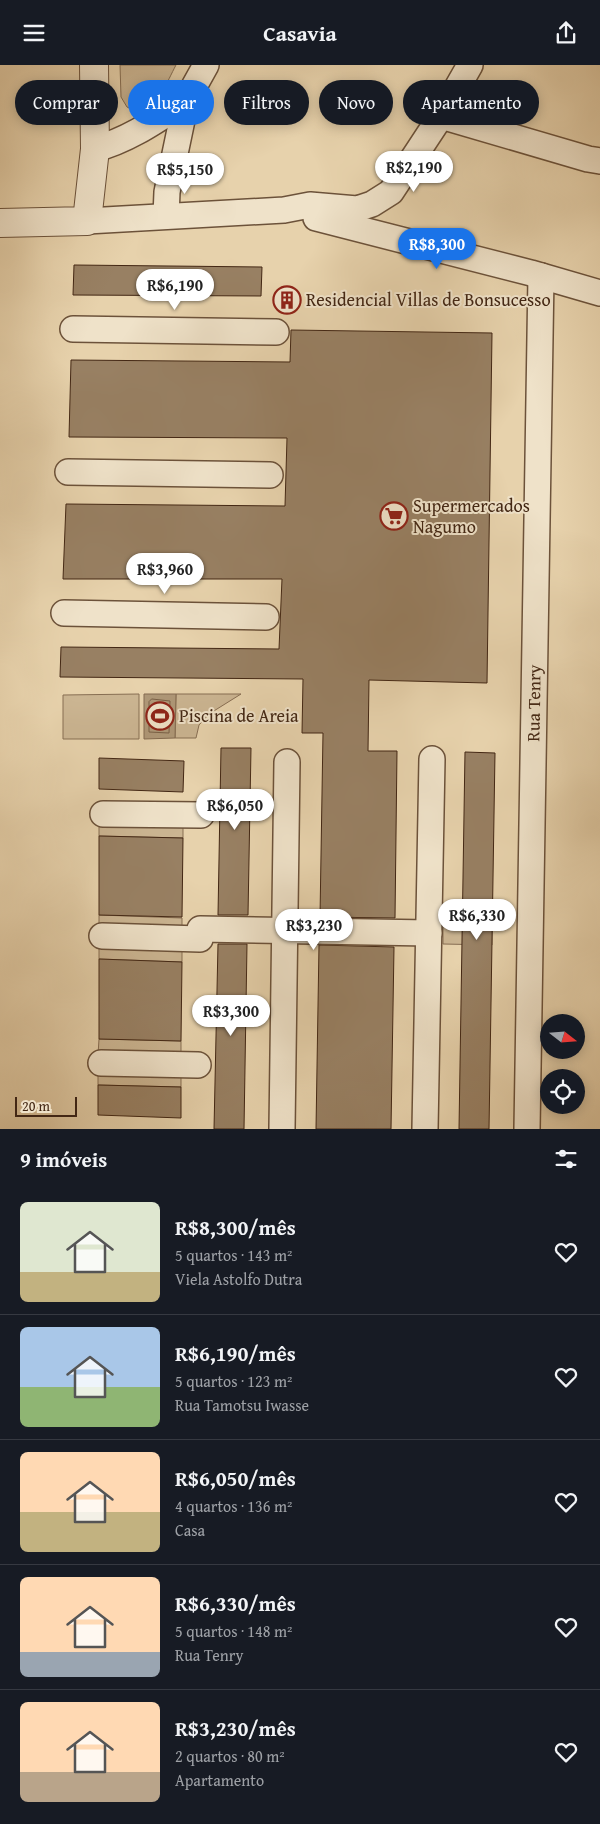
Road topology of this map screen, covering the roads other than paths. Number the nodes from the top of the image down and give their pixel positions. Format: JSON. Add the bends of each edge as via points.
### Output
{"nodes":[{"id":1,"x":94,"y":65,"type":"edge"},
{"id":2,"x":206,"y":65,"type":"edge"},
{"id":3,"x":470,"y":65,"type":"edge"},
{"id":4,"x":198,"y":80,"type":"edge"},
{"id":5,"x":462,"y":80,"type":"edge"},
{"id":6,"x":148,"y":125,"type":"edge"},
{"id":7,"x":181,"y":125,"type":"edge"},
{"id":8,"x":436,"y":125,"type":"edge"},
{"id":9,"x":473,"y":125,"type":"edge"},
{"id":10,"x":95,"y":149,"type":"junction"},
{"id":11,"x":600,"y":161,"type":"edge"},
{"id":12,"x":284,"y":210,"type":"junction"},
{"id":13,"x":166,"y":216,"type":"junction"},
{"id":14,"x":87,"y":221,"type":"junction"},
{"id":15,"x":0,"y":223,"type":"edge"},
{"id":16,"x":541,"y":276,"type":"junction"},
{"id":17,"x":600,"y":293,"type":"edge"},
{"id":18,"x":73,"y":329,"type":"dead end"},
{"id":19,"x":276,"y":332,"type":"dead end"},
{"id":20,"x":68,"y":472,"type":"dead end"},
{"id":21,"x":270,"y":475,"type":"dead end"},
{"id":22,"x":64,"y":613,"type":"dead end"},
{"id":23,"x":266,"y":617,"type":"dead end"},
{"id":24,"x":432,"y":759,"type":"dead end"},
{"id":25,"x":287,"y":762,"type":"dead end"},
{"id":26,"x":103,"y":814,"type":"dead end"},
{"id":27,"x":201,"y":815,"type":"dead end"},
{"id":28,"x":284,"y":930,"type":"junction"},
{"id":29,"x":429,"y":933,"type":"junction"},
{"id":30,"x":102,"y":936,"type":"dead end"},
{"id":31,"x":101,"y":1063,"type":"dead end"},
{"id":32,"x":198,"y":1065,"type":"dead end"},
{"id":33,"x":282,"y":1129,"type":"edge"},
{"id":34,"x":425,"y":1129,"type":"edge"},
{"id":35,"x":527,"y":1129,"type":"edge"}],
"edges":[{"from":1,"to":10,"type":"street"},
{"from":2,"to":4,"type":"street"},
{"from":3,"to":5,"type":"street"},
{"from":6,"to":10,"type":"street","via":[[116,144]]},
{"from":7,"to":13,"type":"street","via":[[167,192]]},
{"from":8,"to":12,"type":"street","via":[[391,192],[372,204],[357,209],[310,205]]},
{"from":9,"to":11,"type":"street"},
{"from":10,"to":14,"type":"street"},
{"from":12,"to":13,"type":"street"},
{"from":12,"to":16,"type":"street"},
{"from":13,"to":14,"type":"street"},
{"from":14,"to":15,"type":"street"},
{"from":16,"to":17,"type":"street"},
{"from":16,"to":35,"type":"street","name":"Rua Tenry"},
{"from":18,"to":19,"type":"street"},
{"from":20,"to":21,"type":"street"},
{"from":22,"to":23,"type":"street"},
{"from":24,"to":29,"type":"street"},
{"from":25,"to":28,"type":"street"},
{"from":26,"to":27,"type":"street"},
{"from":28,"to":29,"type":"street"},
{"from":28,"to":30,"type":"street"},
{"from":28,"to":33,"type":"street"},
{"from":29,"to":34,"type":"street"},
{"from":31,"to":32,"type":"street"}]}
